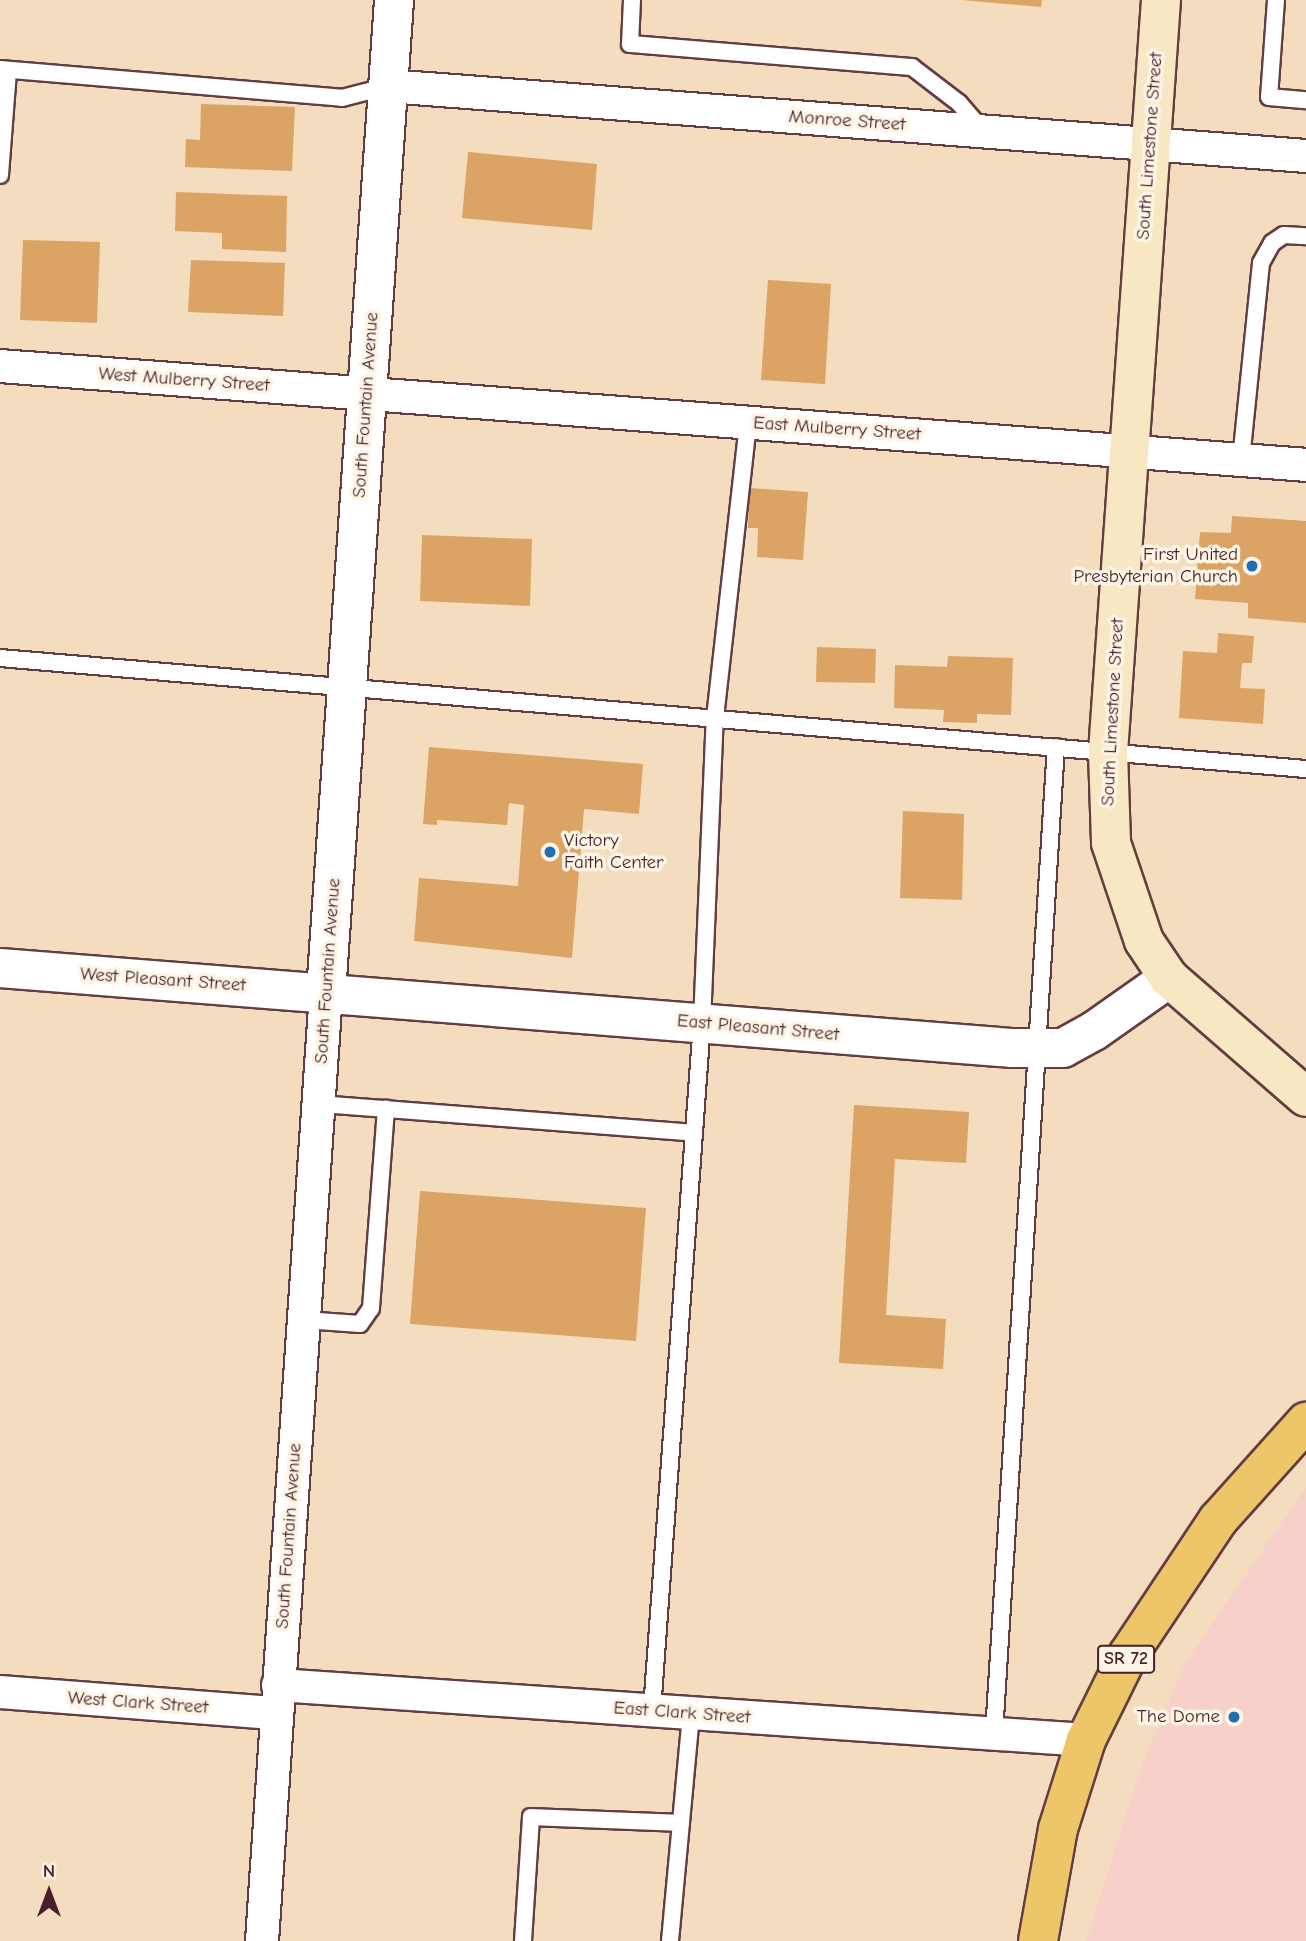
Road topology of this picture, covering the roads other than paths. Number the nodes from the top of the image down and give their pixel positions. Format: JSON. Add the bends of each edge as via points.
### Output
{"nodes":[{"id":1,"x":394,"y":0,"type":"edge"},
{"id":2,"x":632,"y":0,"type":"edge"},
{"id":3,"x":1161,"y":0,"type":"edge"},
{"id":4,"x":1276,"y":0,"type":"edge"},
{"id":5,"x":4,"y":69,"type":"edge"},
{"id":6,"x":388,"y":86,"type":"junction"},
{"id":7,"x":1306,"y":100,"type":"edge"},
{"id":8,"x":984,"y":131,"type":"junction"},
{"id":9,"x":1150,"y":144,"type":"junction"},
{"id":10,"x":1306,"y":156,"type":"edge"},
{"id":11,"x":0,"y":175,"type":"edge"},
{"id":12,"x":1306,"y":236,"type":"edge"},
{"id":13,"x":0,"y":366,"type":"edge"},
{"id":14,"x":367,"y":394,"type":"junction"},
{"id":15,"x":748,"y":423,"type":"junction"},
{"id":16,"x":1129,"y":451,"type":"junction"},
{"id":17,"x":1241,"y":460,"type":"junction"},
{"id":18,"x":1306,"y":465,"type":"edge"},
{"id":19,"x":0,"y":658,"type":"edge"},
{"id":20,"x":347,"y":687,"type":"junction"},
{"id":21,"x":715,"y":718,"type":"junction"},
{"id":22,"x":1056,"y":747,"type":"junction"},
{"id":23,"x":1108,"y":752,"type":"junction"},
{"id":24,"x":1306,"y":769,"type":"edge"},
{"id":25,"x":0,"y":968,"type":"edge"},
{"id":26,"x":1169,"y":978,"type":"junction"},
{"id":27,"x":326,"y":993,"type":"junction"},
{"id":28,"x":702,"y":1023,"type":"junction"},
{"id":29,"x":1037,"y":1048,"type":"junction"},
{"id":30,"x":1306,"y":1097,"type":"edge"},
{"id":31,"x":320,"y":1104,"type":"junction"},
{"id":32,"x":386,"y":1109,"type":"junction"},
{"id":33,"x":694,"y":1133,"type":"junction"},
{"id":34,"x":304,"y":1320,"type":"junction"},
{"id":35,"x":1306,"y":1422,"type":"edge"},
{"id":36,"x":0,"y":1692,"type":"edge"},
{"id":37,"x":277,"y":1699,"type":"junction"},
{"id":38,"x":652,"y":1710,"type":"junction"},
{"id":39,"x":691,"y":1713,"type":"junction"},
{"id":40,"x":993,"y":1734,"type":"junction"},
{"id":41,"x":1086,"y":1740,"type":"junction"},
{"id":42,"x":681,"y":1823,"type":"junction"},
{"id":43,"x":262,"y":1941,"type":"edge"},
{"id":44,"x":523,"y":1941,"type":"edge"},
{"id":45,"x":670,"y":1941,"type":"edge"},
{"id":46,"x":1038,"y":1941,"type":"edge"}],
"edges":[{"from":1,"to":6,"type":"street","name":"South Fountain Avenue"},
{"from":2,"to":8,"type":"lane","via":[[630,44],[912,67],[960,103]]},
{"from":3,"to":9,"type":"main road","name":"South Limestone Street"},
{"from":4,"to":7,"type":"lane","via":[[1269,97]]},
{"from":5,"to":6,"type":"lane","via":[[342,98]]},
{"from":5,"to":11,"type":"lane"},
{"from":6,"to":8,"type":"street","name":"Monroe Street"},
{"from":6,"to":14,"type":"street","name":"South Fountain Avenue"},
{"from":8,"to":9,"type":"street","name":"Monroe Street"},
{"from":9,"to":10,"type":"street","name":"Monroe Street"},
{"from":9,"to":16,"type":"main road","name":"South Limestone Street"},
{"from":12,"to":17,"type":"lane","via":[[1284,235],[1272,243],[1261,263]]},
{"from":13,"to":14,"type":"street","name":"West Mulberry Street"},
{"from":14,"to":15,"type":"street","name":"East Mulberry Street"},
{"from":14,"to":20,"type":"street","name":"South Fountain Avenue"},
{"from":15,"to":16,"type":"street","name":"East Mulberry Street"},
{"from":15,"to":21,"type":"lane"},
{"from":16,"to":17,"type":"street","name":"East Mulberry Street"},
{"from":16,"to":23,"type":"main road","name":"South Limestone Street"},
{"from":17,"to":18,"type":"street","name":"East Mulberry Street"},
{"from":19,"to":20,"type":"lane"},
{"from":20,"to":21,"type":"lane"},
{"from":20,"to":27,"type":"street","name":"South Fountain Avenue"},
{"from":21,"to":22,"type":"lane"},
{"from":21,"to":28,"type":"lane"},
{"from":22,"to":23,"type":"lane"},
{"from":22,"to":29,"type":"lane"},
{"from":23,"to":24,"type":"lane"},
{"from":23,"to":26,"type":"main road","name":"South Limestone Street","via":[[1106,800],[1122,885],[1144,941]]},
{"from":25,"to":27,"type":"street","name":"West Pleasant Street"},
{"from":26,"to":29,"type":"street","name":"East Pleasant Street","via":[[1062,1048]]},
{"from":26,"to":30,"type":"main road","name":"South Limestone Street"},
{"from":27,"to":28,"type":"street","name":"East Pleasant Street"},
{"from":27,"to":31,"type":"street","name":"South Fountain Avenue"},
{"from":28,"to":29,"type":"street","name":"East Pleasant Street"},
{"from":28,"to":33,"type":"lane"},
{"from":29,"to":40,"type":"lane"},
{"from":31,"to":32,"type":"lane"},
{"from":31,"to":34,"type":"street","name":"South Fountain Avenue"},
{"from":32,"to":33,"type":"lane"},
{"from":32,"to":34,"type":"lane","via":[[371,1308],[360,1324]]},
{"from":33,"to":38,"type":"lane"},
{"from":34,"to":37,"type":"street","name":"South Fountain Avenue"},
{"from":35,"to":41,"type":"main road","number":"SR 72","via":[[1201,1543],[1128,1655]]},
{"from":36,"to":37,"type":"street","name":"West Clark Street"},
{"from":37,"to":38,"type":"street","name":"East Clark Street"},
{"from":37,"to":43,"type":"street","name":"South Fountain Avenue"},
{"from":38,"to":39,"type":"street","name":"East Clark Street"},
{"from":39,"to":40,"type":"street","name":"East Clark Street"},
{"from":39,"to":42,"type":"lane"},
{"from":40,"to":41,"type":"street","name":"East Clark Street"},
{"from":41,"to":46,"type":"main road","number":"SR 72","via":[[1058,1829]]},
{"from":42,"to":44,"type":"lane","via":[[531,1817]]},
{"from":42,"to":45,"type":"lane"}]}
